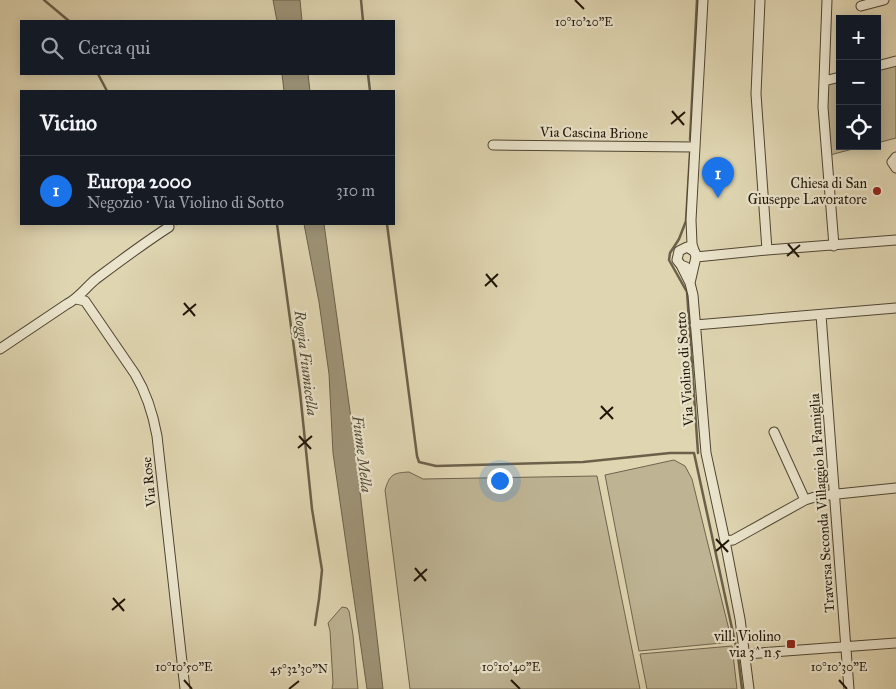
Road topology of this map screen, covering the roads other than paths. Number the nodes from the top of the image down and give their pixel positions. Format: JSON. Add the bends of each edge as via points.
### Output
{"nodes":[{"id":1,"x":703,"y":0,"type":"edge"},
{"id":2,"x":760,"y":0,"type":"edge"},
{"id":3,"x":827,"y":0,"type":"edge"},
{"id":4,"x":884,"y":0,"type":"edge"},
{"id":5,"x":861,"y":6,"type":"dead end"},
{"id":6,"x":896,"y":61,"type":"edge"},
{"id":7,"x":881,"y":65,"type":"edge"},
{"id":8,"x":836,"y":78,"type":"edge"},
{"id":9,"x":824,"y":80,"type":"junction"},
{"id":10,"x":493,"y":146,"type":"dead end"},
{"id":11,"x":694,"y":147,"type":"junction"},
{"id":12,"x":895,"y":157,"type":"edge"},
{"id":13,"x":896,"y":168,"type":"edge"},
{"id":14,"x":691,"y":220,"type":"junction"},
{"id":15,"x":169,"y":227,"type":"dead end"},
{"id":16,"x":896,"y":240,"type":"edge"},
{"id":17,"x":834,"y":246,"type":"junction"},
{"id":18,"x":768,"y":250,"type":"junction"},
{"id":19,"x":679,"y":251,"type":"junction"},
{"id":20,"x":695,"y":257,"type":"junction"},
{"id":21,"x":681,"y":265,"type":"junction"},
{"id":22,"x":690,"y":284,"type":"junction"},
{"id":23,"x":76,"y":300,"type":"junction"},
{"id":24,"x":896,"y":308,"type":"edge"},
{"id":25,"x":821,"y":315,"type":"junction"},
{"id":26,"x":695,"y":324,"type":"junction"},
{"id":27,"x":0,"y":349,"type":"edge"},
{"id":28,"x":774,"y":432,"type":"dead end"},
{"id":29,"x":896,"y":488,"type":"edge"},
{"id":30,"x":835,"y":494,"type":"junction"},
{"id":31,"x":805,"y":500,"type":"junction"},
{"id":32,"x":725,"y":541,"type":"junction"},
{"id":33,"x":896,"y":643,"type":"edge"},
{"id":34,"x":846,"y":648,"type":"junction"},
{"id":35,"x":746,"y":654,"type":"junction"},
{"id":36,"x":185,"y":689,"type":"edge"},
{"id":37,"x":749,"y":689,"type":"edge"},
{"id":38,"x":849,"y":689,"type":"edge"}],
"edges":[{"from":1,"to":11,"type":"street","name":"Via Violino di Sotto"},
{"from":2,"to":18,"type":"street","via":[[756,94]]},
{"from":3,"to":9,"type":"street"},
{"from":4,"to":5,"type":"street"},
{"from":6,"to":7,"type":"street"},
{"from":8,"to":9,"type":"street"},
{"from":9,"to":17,"type":"street","via":[[823,107]]},
{"from":10,"to":11,"type":"street","name":"Via Cascina Brione"},
{"from":11,"to":14,"type":"street","name":"Via Violino di Sotto"},
{"from":12,"to":13,"type":"street","via":[[892,162]]},
{"from":14,"to":19,"type":"street","name":"Via Violino di Sotto"},
{"from":14,"to":20,"type":"street","name":"Via Violino di Sotto"},
{"from":15,"to":23,"type":"street","via":[[127,255],[89,285]]},
{"from":16,"to":17,"type":"street"},
{"from":17,"to":18,"type":"street"},
{"from":18,"to":20,"type":"street"},
{"from":19,"to":20,"type":"street","via":[[687,247]]},
{"from":19,"to":21,"type":"street","name":"Via Violino di Sotto","via":[[677,257]]},
{"from":20,"to":21,"type":"street","via":[[690,266]]},
{"from":20,"to":22,"type":"street","name":"Via Violino di Sotto"},
{"from":21,"to":22,"type":"street","name":"Via Violino di Sotto"},
{"from":22,"to":26,"type":"street","name":"Via Violino di Sotto"},
{"from":23,"to":27,"type":"street"},
{"from":23,"to":36,"type":"street","name":"Via Rose","via":[[84,301],[135,374],[154,417]]},
{"from":24,"to":25,"type":"street"},
{"from":25,"to":26,"type":"street"},
{"from":25,"to":30,"type":"street","name":"Traversa Seconda Villaggio la Famiglia"},
{"from":26,"to":32,"type":"street","name":"Via Violino di Sotto","via":[[706,453]]},
{"from":28,"to":31,"type":"street"},
{"from":29,"to":30,"type":"street"},
{"from":30,"to":31,"type":"street"},
{"from":30,"to":34,"type":"street","name":"Traversa Seconda Villaggio la Famiglia"},
{"from":31,"to":32,"type":"street","via":[[733,540]]},
{"from":32,"to":35,"type":"street","name":"Via Violino di Sotto"},
{"from":33,"to":34,"type":"street"},
{"from":34,"to":35,"type":"street"},
{"from":34,"to":38,"type":"street","name":"Traversa Seconda Villaggio la Famiglia"},
{"from":35,"to":37,"type":"street","name":"Via Violino di Sotto"}]}
